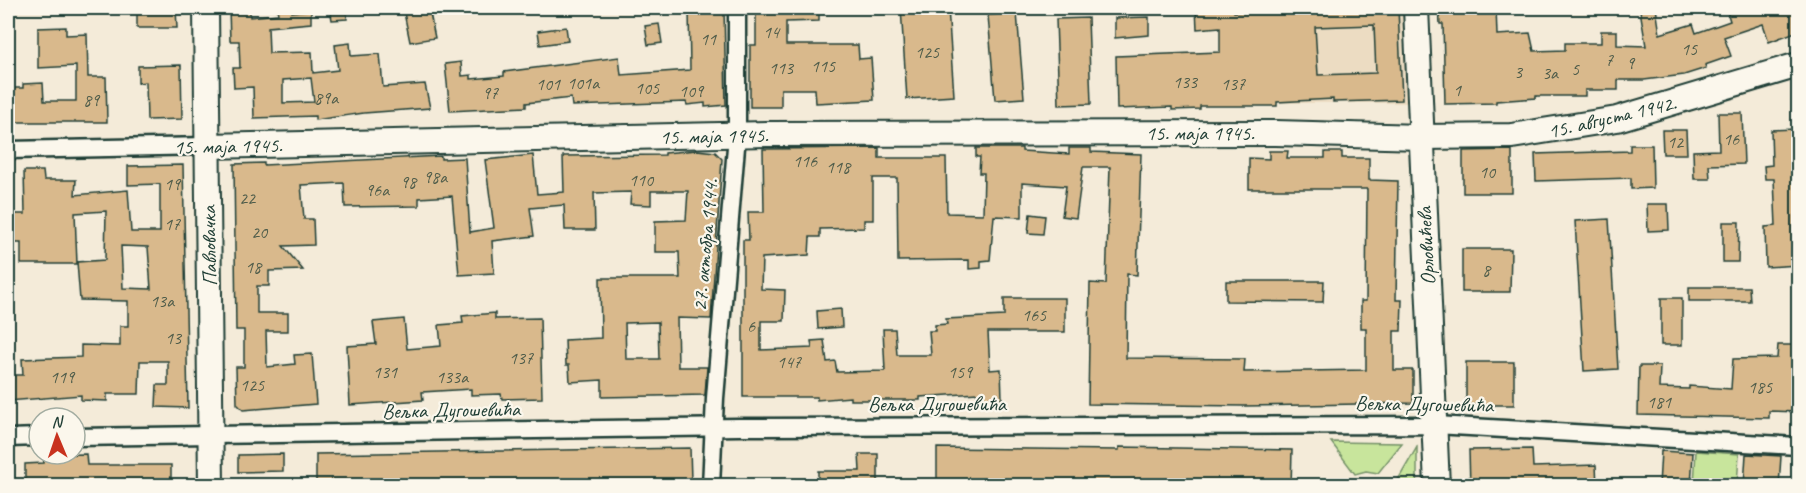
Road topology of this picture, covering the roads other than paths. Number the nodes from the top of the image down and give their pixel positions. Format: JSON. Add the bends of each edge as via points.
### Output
{"nodes":[{"id":1,"x":206,"y":8,"type":"edge"},
{"id":2,"x":737,"y":8,"type":"edge"},
{"id":3,"x":1416,"y":8,"type":"edge"},
{"id":4,"x":1798,"y":65,"type":"edge"},
{"id":5,"x":737,"y":135,"type":"junction"},
{"id":6,"x":1421,"y":137,"type":"junction"},
{"id":7,"x":208,"y":146,"type":"junction"},
{"id":8,"x":8,"y":150,"type":"edge"},
{"id":9,"x":1436,"y":425,"type":"junction"},
{"id":10,"x":714,"y":428,"type":"junction"},
{"id":11,"x":211,"y":436,"type":"junction"},
{"id":12,"x":87,"y":437,"type":"edge"},
{"id":13,"x":8,"y":438,"type":"edge"},
{"id":14,"x":27,"y":438,"type":"edge"},
{"id":15,"x":1798,"y":446,"type":"edge"},
{"id":16,"x":211,"y":486,"type":"edge"},
{"id":17,"x":711,"y":486,"type":"edge"},
{"id":18,"x":1437,"y":486,"type":"edge"}],
"edges":[{"from":1,"to":7,"type":"street","name":"Павловачка"},
{"from":2,"to":5,"type":"street","name":"27. октобра 1944."},
{"from":3,"to":6,"type":"street","name":"Орловићева"},
{"from":4,"to":6,"type":"street","name":"15. августа 1942.","via":[[1617,119],[1522,135]]},
{"from":5,"to":6,"type":"street","name":"15. маја 1945.","via":[[1276,133]]},
{"from":5,"to":7,"type":"street","name":"15. маја 1945."},
{"from":5,"to":10,"type":"street","name":"27. октобра 1944."},
{"from":6,"to":9,"type":"street","name":"Орловићева"},
{"from":7,"to":8,"type":"street","name":"15. маја 1945."},
{"from":7,"to":11,"type":"street","name":"Павловачка"},
{"from":9,"to":10,"type":"street","name":"Вељка Дугошевића"},
{"from":9,"to":15,"type":"street","name":"Вељка Дугошевића"},
{"from":9,"to":18,"type":"street","name":"Орловићева"},
{"from":10,"to":11,"type":"street","name":"Вељка Дугошевића"},
{"from":10,"to":17,"type":"street","name":"27. октобра 1944."},
{"from":11,"to":12,"type":"street","name":"Вељка Дугошевића"},
{"from":11,"to":16,"type":"street","name":"Павловачка"},
{"from":13,"to":14,"type":"street"}]}
